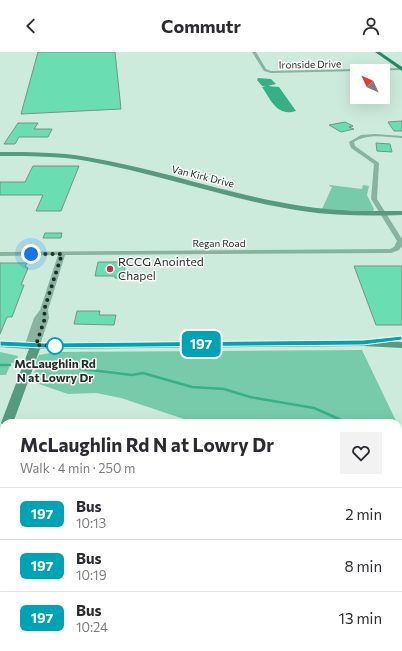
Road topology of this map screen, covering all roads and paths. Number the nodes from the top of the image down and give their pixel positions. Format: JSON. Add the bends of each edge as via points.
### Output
{"nodes":[{"id":1,"x":254,"y":52,"type":"edge"},
{"id":2,"x":377,"y":52,"type":"edge"},
{"id":3,"x":384,"y":52,"type":"edge"},
{"id":4,"x":399,"y":65,"type":"edge"},
{"id":5,"x":390,"y":69,"type":"edge"},
{"id":6,"x":402,"y":69,"type":"edge"},
{"id":7,"x":350,"y":70,"type":"edge"},
{"id":8,"x":402,"y":137,"type":"edge"},
{"id":9,"x":0,"y":154,"type":"edge"},
{"id":10,"x":383,"y":213,"type":"junction"},
{"id":11,"x":402,"y":213,"type":"edge"},
{"id":12,"x":0,"y":254,"type":"edge"},
{"id":13,"x":62,"y":254,"type":"junction"},
{"id":14,"x":402,"y":339,"type":"edge"},
{"id":15,"x":363,"y":342,"type":"junction"},
{"id":16,"x":0,"y":344,"type":"edge"},
{"id":17,"x":32,"y":345,"type":"junction"},
{"id":18,"x":402,"y":345,"type":"edge"},
{"id":19,"x":8,"y":419,"type":"edge"}],
"edges":[{"from":1,"to":7,"type":"street","name":"Ironside Drive","via":[[265,70],[271,72]]},
{"from":2,"to":4,"type":"main road"},
{"from":3,"to":4,"type":"main road"},
{"from":4,"to":6,"type":"main road"},
{"from":5,"to":6,"type":"street","name":"Ironside Drive"},
{"from":8,"to":10,"type":"street","via":[[363,136],[351,142],[353,147],[376,163],[373,192],[374,199]]},
{"from":9,"to":10,"type":"street","name":"Van Kirk Drive","via":[[87,159],[286,206],[327,212]]},
{"from":10,"to":11,"type":"street","name":"Van Kirk Drive"},
{"from":10,"to":13,"type":"street","name":"Regan Road","via":[[400,241],[397,249],[386,252]]},
{"from":12,"to":13,"type":"street","name":"Regan Road"},
{"from":13,"to":17,"type":"street","via":[[44,310],[45,318]]},
{"from":14,"to":15,"type":"street"},
{"from":15,"to":17,"type":"street"},
{"from":15,"to":18,"type":"street"},
{"from":16,"to":17,"type":"street"},
{"from":17,"to":19,"type":"street"}]}
